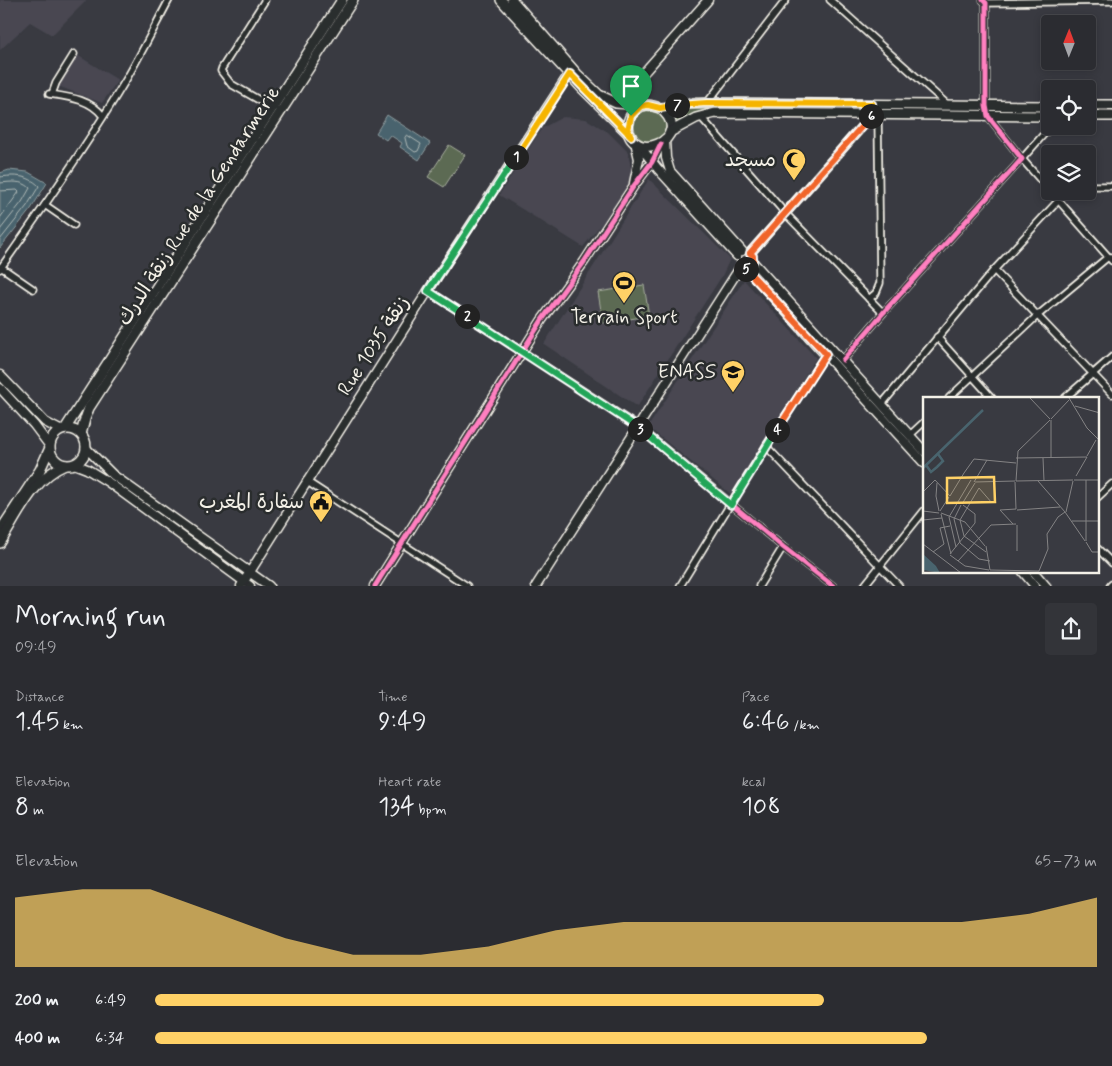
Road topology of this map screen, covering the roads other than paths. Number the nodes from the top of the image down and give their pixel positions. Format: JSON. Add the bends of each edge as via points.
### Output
{"nodes":[{"id":1,"x":169,"y":0,"type":"edge"},
{"id":2,"x":265,"y":0,"type":"edge"},
{"id":3,"x":342,"y":0,"type":"edge"},
{"id":4,"x":353,"y":0,"type":"edge"},
{"id":5,"x":501,"y":0,"type":"edge"},
{"id":6,"x":512,"y":0,"type":"edge"},
{"id":7,"x":708,"y":0,"type":"edge"},
{"id":8,"x":786,"y":0,"type":"edge"},
{"id":9,"x":830,"y":0,"type":"edge"},
{"id":10,"x":984,"y":1,"type":"edge"},
{"id":11,"x":1112,"y":1,"type":"edge"},
{"id":12,"x":74,"y":54,"type":"dead end"},
{"id":13,"x":570,"y":74,"type":"junction"},
{"id":14,"x":707,"y":103,"type":"junction"},
{"id":15,"x":634,"y":104,"type":"junction"},
{"id":16,"x":872,"y":104,"type":"junction"},
{"id":17,"x":648,"y":105,"type":"junction"},
{"id":18,"x":948,"y":105,"type":"junction"},
{"id":19,"x":1112,"y":105,"type":"edge"},
{"id":20,"x":986,"y":106,"type":"junction"},
{"id":21,"x":1041,"y":106,"type":"edge"},
{"id":22,"x":1096,"y":106,"type":"edge"},
{"id":23,"x":273,"y":108,"type":"junction"},
{"id":24,"x":660,"y":108,"type":"junction"},
{"id":25,"x":875,"y":115,"type":"junction"},
{"id":26,"x":103,"y":116,"type":"junction"},
{"id":27,"x":700,"y":116,"type":"junction"},
{"id":28,"x":988,"y":116,"type":"junction"},
{"id":29,"x":1041,"y":116,"type":"edge"},
{"id":30,"x":1096,"y":116,"type":"edge"},
{"id":31,"x":1112,"y":116,"type":"edge"},
{"id":32,"x":1043,"y":135,"type":"edge"},
{"id":33,"x":665,"y":138,"type":"junction"},
{"id":34,"x":634,"y":139,"type":"junction"},
{"id":35,"x":1022,"y":159,"type":"junction"},
{"id":36,"x":652,"y":162,"type":"junction"},
{"id":37,"x":1041,"y":179,"type":"edge"},
{"id":38,"x":1096,"y":186,"type":"edge"},
{"id":39,"x":1112,"y":186,"type":"edge"},
{"id":40,"x":633,"y":187,"type":"junction"},
{"id":41,"x":1058,"y":201,"type":"joint"},
{"id":42,"x":44,"y":205,"type":"junction"},
{"id":43,"x":785,"y":213,"type":"junction"},
{"id":44,"x":74,"y":225,"type":"dead end"},
{"id":45,"x":750,"y":253,"type":"junction"},
{"id":46,"x":739,"y":254,"type":"junction"},
{"id":47,"x":1111,"y":258,"type":"edge"},
{"id":48,"x":753,"y":262,"type":"junction"},
{"id":49,"x":742,"y":267,"type":"junction"},
{"id":50,"x":1,"y":268,"type":"edge"},
{"id":51,"x":994,"y":270,"type":"junction"},
{"id":52,"x":33,"y":289,"type":"dead end"},
{"id":53,"x":428,"y":291,"type":"junction"},
{"id":54,"x":869,"y":299,"type":"junction"},
{"id":55,"x":883,"y":313,"type":"junction"},
{"id":56,"x":1037,"y":316,"type":"junction"},
{"id":57,"x":937,"y":337,"type":"junction"},
{"id":58,"x":523,"y":352,"type":"junction"},
{"id":59,"x":826,"y":354,"type":"junction"},
{"id":60,"x":1112,"y":357,"type":"edge"},
{"id":61,"x":843,"y":360,"type":"junction"},
{"id":62,"x":1094,"y":374,"type":"junction"},
{"id":63,"x":0,"y":375,"type":"edge"},
{"id":64,"x":972,"y":376,"type":"junction"},
{"id":65,"x":0,"y":388,"type":"edge"},
{"id":66,"x":1112,"y":394,"type":"edge"},
{"id":67,"x":950,"y":397,"type":"edge"},
{"id":68,"x":991,"y":397,"type":"edge"},
{"id":69,"x":1066,"y":397,"type":"edge"},
{"id":70,"x":882,"y":404,"type":"junction"},
{"id":71,"x":923,"y":423,"type":"edge"},
{"id":72,"x":637,"y":426,"type":"junction"},
{"id":73,"x":62,"y":429,"type":"junction"},
{"id":74,"x":82,"y":434,"type":"junction"},
{"id":75,"x":910,"y":435,"type":"junction"},
{"id":76,"x":766,"y":446,"type":"junction"},
{"id":77,"x":49,"y":448,"type":"junction"},
{"id":78,"x":86,"y":448,"type":"junction"},
{"id":79,"x":923,"y":450,"type":"edge"},
{"id":80,"x":923,"y":462,"type":"edge"},
{"id":81,"x":70,"y":465,"type":"junction"},
{"id":82,"x":306,"y":481,"type":"junction"},
{"id":83,"x":1112,"y":484,"type":"edge"},
{"id":84,"x":1100,"y":495,"type":"edge"},
{"id":85,"x":731,"y":505,"type":"junction"},
{"id":86,"x":923,"y":513,"type":"edge"},
{"id":87,"x":0,"y":530,"type":"edge"},
{"id":88,"x":0,"y":543,"type":"edge"},
{"id":89,"x":402,"y":544,"type":"junction"},
{"id":90,"x":783,"y":547,"type":"junction"},
{"id":91,"x":1100,"y":551,"type":"edge"},
{"id":92,"x":1112,"y":563,"type":"edge"},
{"id":93,"x":880,"y":565,"type":"junction"},
{"id":94,"x":250,"y":571,"type":"junction"},
{"id":95,"x":1025,"y":574,"type":"edge"},
{"id":96,"x":1036,"y":574,"type":"edge"},
{"id":97,"x":245,"y":584,"type":"edge"},
{"id":98,"x":269,"y":586,"type":"edge"},
{"id":99,"x":375,"y":586,"type":"edge"},
{"id":100,"x":466,"y":586,"type":"edge"},
{"id":101,"x":536,"y":586,"type":"edge"},
{"id":102,"x":680,"y":586,"type":"edge"},
{"id":103,"x":759,"y":586,"type":"edge"},
{"id":104,"x":833,"y":586,"type":"edge"},
{"id":105,"x":864,"y":586,"type":"edge"},
{"id":106,"x":899,"y":586,"type":"edge"},
{"id":107,"x":1035,"y":586,"type":"edge"},
{"id":108,"x":1046,"y":586,"type":"edge"}],
"edges":[{"from":1,"to":26,"type":"street","via":[[148,42]]},
{"from":2,"to":23,"type":"street","via":[[221,72],[231,84]]},
{"from":3,"to":23,"type":"main road","name":"زنقة الدرك Rue de la Gendarmerie"},
{"from":4,"to":74,"type":"main road","name":"زنقة الدرك Rue de la Gendarmerie","via":[[89,408]]},
{"from":5,"to":13,"type":"main road"},
{"from":6,"to":15,"type":"main road","via":[[599,95],[616,103]]},
{"from":7,"to":15,"type":"main road","via":[[640,76],[635,86]]},
{"from":8,"to":14,"type":"street"},
{"from":9,"to":18,"type":"street"},
{"from":10,"to":11,"type":"street"},
{"from":10,"to":20,"type":"street"},
{"from":12,"to":26,"type":"street","via":[[51,94],[82,101],[96,107]]},
{"from":13,"to":34,"type":"main road"},
{"from":13,"to":53,"type":"main road","name":"Rue 1035 زنقة"},
{"from":14,"to":16,"type":"main road"},
{"from":14,"to":24,"type":"main road"},
{"from":15,"to":17,"type":"main road"},
{"from":16,"to":18,"type":"main road"},
{"from":16,"to":25,"type":"main road"},
{"from":17,"to":24,"type":"main road"},
{"from":17,"to":34,"type":"main road","via":[[635,110],[631,116],[628,130]]},
{"from":18,"to":20,"type":"main road"},
{"from":19,"to":22,"type":"main road"},
{"from":20,"to":21,"type":"main road"},
{"from":20,"to":28,"type":"street"},
{"from":23,"to":73,"type":"main road","name":"زنقة الدرك Rue de la Gendarmerie"},
{"from":24,"to":33,"type":"main road","via":[[669,118]]},
{"from":25,"to":27,"type":"main road"},
{"from":25,"to":28,"type":"main road"},
{"from":25,"to":43,"type":"main road"},
{"from":25,"to":54,"type":"street","via":[[880,282],[879,289]]},
{"from":26,"to":42,"type":"street"},
{"from":27,"to":33,"type":"main road"},
{"from":27,"to":43,"type":"street"},
{"from":28,"to":29,"type":"main road"},
{"from":28,"to":35,"type":"street"},
{"from":30,"to":31,"type":"main road"},
{"from":32,"to":35,"type":"street"},
{"from":33,"to":34,"type":"main road","via":[[646,146]]},
{"from":33,"to":36,"type":"main road"},
{"from":33,"to":46,"type":"main road","via":[[670,171]]},
{"from":34,"to":36,"type":"main road"},
{"from":34,"to":40,"type":"main road","via":[[639,159]]},
{"from":35,"to":37,"type":"street"},
{"from":35,"to":55,"type":"street"},
{"from":36,"to":40,"type":"main road"},
{"from":36,"to":46,"type":"main road"},
{"from":38,"to":39,"type":"street"},
{"from":40,"to":58,"type":"main road"},
{"from":41,"to":47,"type":"street"},
{"from":41,"to":51,"type":"street"},
{"from":42,"to":44,"type":"street"},
{"from":42,"to":50,"type":"street"},
{"from":43,"to":45,"type":"main road"},
{"from":43,"to":54,"type":"street"},
{"from":45,"to":46,"type":"main road"},
{"from":45,"to":48,"type":"main road"},
{"from":46,"to":49,"type":"main road","via":[[737,262]]},
{"from":47,"to":56,"type":"street"},
{"from":48,"to":49,"type":"main road"},
{"from":48,"to":61,"type":"main road"},
{"from":49,"to":59,"type":"main road"},
{"from":49,"to":72,"type":"main road"},
{"from":50,"to":52,"type":"street"},
{"from":51,"to":56,"type":"street"},
{"from":51,"to":57,"type":"street"},
{"from":53,"to":58,"type":"street"},
{"from":53,"to":82,"type":"main road","name":"Rue 1035 زنقة"},
{"from":54,"to":55,"type":"street"},
{"from":55,"to":61,"type":"street"},
{"from":56,"to":62,"type":"street"},
{"from":56,"to":64,"type":"street"},
{"from":57,"to":64,"type":"street"},
{"from":57,"to":70,"type":"street"},
{"from":58,"to":72,"type":"street"},
{"from":58,"to":89,"type":"main road"},
{"from":59,"to":76,"type":"street"},
{"from":59,"to":80,"type":"main road"},
{"from":60,"to":62,"type":"street"},
{"from":61,"to":70,"type":"main road"},
{"from":62,"to":66,"type":"street"},
{"from":62,"to":69,"type":"street"},
{"from":63,"to":73,"type":"main road","via":[[45,422]]},
{"from":64,"to":67,"type":"street"},
{"from":64,"to":68,"type":"street"},
{"from":65,"to":77,"type":"main road","via":[[34,425]]},
{"from":70,"to":75,"type":"main road"},
{"from":71,"to":75,"type":"street"},
{"from":72,"to":85,"type":"street"},
{"from":72,"to":101,"type":"main road"},
{"from":73,"to":74,"type":"main road","via":[[74,429]]},
{"from":73,"to":77,"type":"main road","via":[[52,438]]},
{"from":74,"to":78,"type":"main road"},
{"from":75,"to":79,"type":"main road"},
{"from":76,"to":85,"type":"street"},
{"from":76,"to":93,"type":"street"},
{"from":77,"to":81,"type":"main road","via":[[57,462]]},
{"from":77,"to":87,"type":"main road","via":[[40,470]]},
{"from":78,"to":81,"type":"main road","via":[[82,458]]},
{"from":78,"to":94,"type":"main road","via":[[113,475]]},
{"from":81,"to":88,"type":"main road","via":[[46,476],[37,485]]},
{"from":81,"to":97,"type":"main road","via":[[87,469],[108,482]]},
{"from":82,"to":89,"type":"street"},
{"from":82,"to":94,"type":"main road","name":"Rue 1035 زنقة"},
{"from":83,"to":84,"type":"street"},
{"from":85,"to":90,"type":"street"},
{"from":85,"to":102,"type":"street"},
{"from":86,"to":93,"type":"street"},
{"from":89,"to":99,"type":"main road"},
{"from":89,"to":100,"type":"street"},
{"from":90,"to":103,"type":"street"},
{"from":90,"to":104,"type":"street"},
{"from":91,"to":92,"type":"street"},
{"from":93,"to":105,"type":"street"},
{"from":93,"to":106,"type":"street"},
{"from":94,"to":97,"type":"main road","name":"Rue 1035 زنقة"},
{"from":94,"to":98,"type":"main road"},
{"from":95,"to":107,"type":"main road"},
{"from":96,"to":108,"type":"main road"}]}
